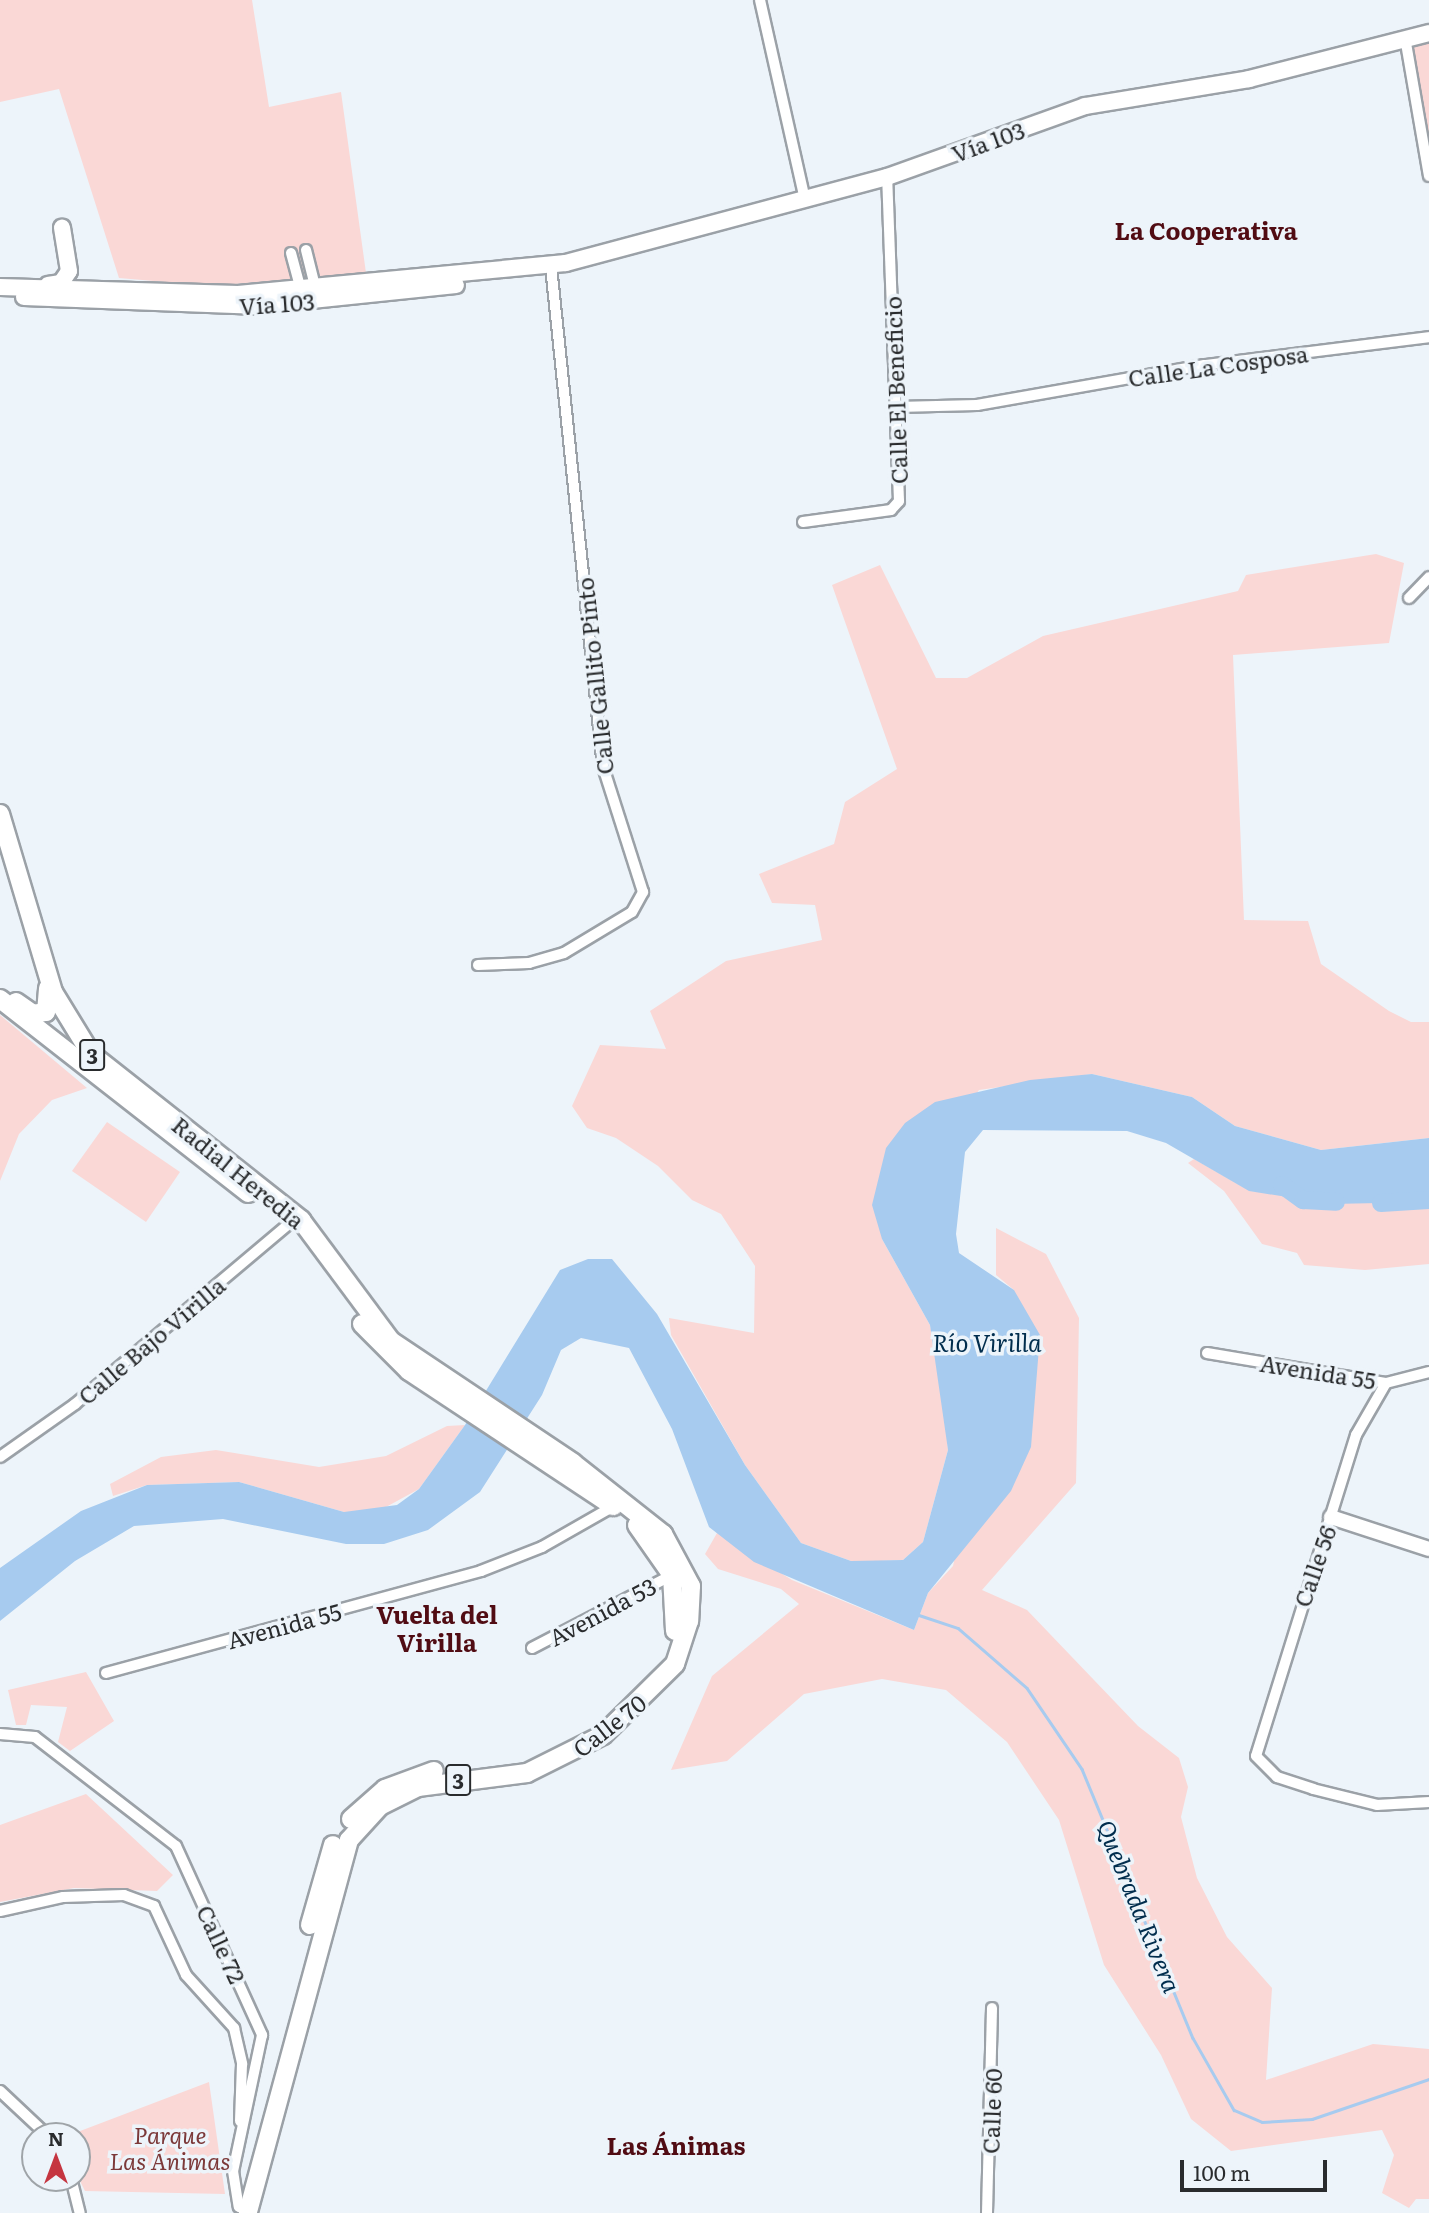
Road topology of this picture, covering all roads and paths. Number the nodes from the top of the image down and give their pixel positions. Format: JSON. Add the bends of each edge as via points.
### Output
{"nodes":[{"id":1,"x":761,"y":0,"type":"edge"},
{"id":2,"x":1429,"y":33,"type":"edge"},
{"id":3,"x":1406,"y":43,"type":"junction"},
{"id":4,"x":1429,"y":176,"type":"edge"},
{"id":5,"x":887,"y":177,"type":"junction"},
{"id":6,"x":805,"y":200,"type":"junction"},
{"id":7,"x":62,"y":228,"type":"dead end"},
{"id":8,"x":306,"y":250,"type":"dead end"},
{"id":9,"x":291,"y":253,"type":"dead end"},
{"id":10,"x":551,"y":265,"type":"junction"},
{"id":11,"x":461,"y":284,"type":"junction"},
{"id":12,"x":0,"y":286,"type":"edge"},
{"id":13,"x":307,"y":289,"type":"junction"},
{"id":14,"x":87,"y":292,"type":"junction"},
{"id":15,"x":0,"y":296,"type":"edge"},
{"id":16,"x":61,"y":300,"type":"junction"},
{"id":17,"x":108,"y":302,"type":"junction"},
{"id":18,"x":1429,"y":337,"type":"edge"},
{"id":19,"x":897,"y":407,"type":"junction"},
{"id":20,"x":803,"y":522,"type":"dead end"},
{"id":21,"x":1429,"y":577,"type":"edge"},
{"id":22,"x":1409,"y":598,"type":"dead end"},
{"id":23,"x":0,"y":814,"type":"edge"},
{"id":24,"x":42,"y":957,"type":"junction"},
{"id":25,"x":478,"y":965,"type":"dead end"},
{"id":26,"x":0,"y":989,"type":"edge"},
{"id":27,"x":0,"y":999,"type":"edge"},
{"id":28,"x":293,"y":1221,"type":"junction"},
{"id":29,"x":1206,"y":1353,"type":"dead end"},
{"id":30,"x":1429,"y":1372,"type":"edge"},
{"id":31,"x":1386,"y":1382,"type":"junction"},
{"id":32,"x":0,"y":1457,"type":"edge"},
{"id":33,"x":570,"y":1470,"type":"junction"},
{"id":34,"x":614,"y":1506,"type":"junction"},
{"id":35,"x":1331,"y":1517,"type":"junction"},
{"id":36,"x":1429,"y":1549,"type":"edge"},
{"id":37,"x":673,"y":1575,"type":"junction"},
{"id":38,"x":531,"y":1648,"type":"dead end"},
{"id":39,"x":106,"y":1673,"type":"dead end"},
{"id":40,"x":0,"y":1734,"type":"edge"},
{"id":41,"x":1429,"y":1802,"type":"edge"},
{"id":42,"x":0,"y":1911,"type":"edge"},
{"id":43,"x":992,"y":2008,"type":"dead end"},
{"id":44,"x":0,"y":2091,"type":"edge"},
{"id":45,"x":36,"y":2122,"type":"edge"},
{"id":46,"x":238,"y":2145,"type":"junction"},
{"id":47,"x":75,"y":2192,"type":"edge"},
{"id":48,"x":244,"y":2211,"type":"edge"},
{"id":49,"x":80,"y":2213,"type":"edge"},
{"id":50,"x":987,"y":2213,"type":"edge"}],
"edges":[{"from":1,"to":6,"type":"street"},
{"from":2,"to":3,"type":"main road","name":"Vía 103"},
{"from":3,"to":4,"type":"street"},
{"from":3,"to":5,"type":"main road","name":"Vía 103","via":[[1249,79],[1085,106]]},
{"from":5,"to":6,"type":"main road","name":"Vía 103"},
{"from":5,"to":19,"type":"street","name":"Calle El Beneficio"},
{"from":6,"to":10,"type":"main road","name":"Vía 103"},
{"from":7,"to":12,"type":"main road","via":[[69,271],[64,280]]},
{"from":8,"to":13,"type":"street"},
{"from":9,"to":13,"type":"street"},
{"from":10,"to":11,"type":"main road","name":"Vía 103"},
{"from":10,"to":13,"type":"main road","name":"Vía 103"},
{"from":10,"to":25,"type":"street","name":"Calle Gallito Pinto","via":[[603,767],[643,892],[632,912],[564,953],[529,963]]},
{"from":11,"to":13,"type":"main road"},
{"from":11,"to":17,"type":"main road","name":"Vía 103","via":[[254,306]]},
{"from":12,"to":14,"type":"main road","name":"Vía 103"},
{"from":13,"to":14,"type":"main road","name":"Vía 103","via":[[221,295]]},
{"from":13,"to":17,"type":"main road","via":[[224,302]]},
{"from":14,"to":16,"type":"main road"},
{"from":14,"to":17,"type":"main road"},
{"from":15,"to":16,"type":"main road","name":"Vía 103"},
{"from":16,"to":17,"type":"main road","name":"Vía 103"},
{"from":18,"to":19,"type":"street","name":"Calle La Cosposa","via":[[957,407]]},
{"from":19,"to":20,"type":"street","name":"Calle El Beneficio","via":[[897,506]]},
{"from":21,"to":22,"type":"street"},
{"from":23,"to":24,"type":"main road","name":"Radial Heredia","number":"3"},
{"from":24,"to":26,"type":"main road","via":[[50,999],[46,1012],[33,1014]]},
{"from":24,"to":28,"type":"main road","name":"Radial Heredia","number":"3","via":[[64,1017],[91,1054]]},
{"from":27,"to":28,"type":"main road","name":"Radial Heredia","number":"3"},
{"from":28,"to":32,"type":"street","name":"Calle Bajo Virilla","via":[[75,1404]]},
{"from":28,"to":33,"type":"main road","name":"Radial Heredia","number":"3","via":[[369,1335]]},
{"from":29,"to":31,"type":"street","name":"Avenida 55"},
{"from":30,"to":31,"type":"street","name":"Avenida 55"},
{"from":31,"to":35,"type":"street","name":"Calle 56","via":[[1356,1435]]},
{"from":33,"to":34,"type":"main road","name":"Calle 70","number":"3"},
{"from":33,"to":48,"type":"main road","name":"Calle 70","number":"3","via":[[629,1504],[678,1552],[691,1586],[680,1652],[655,1688],[568,1757],[527,1773],[418,1787],[363,1821],[340,1858]]},
{"from":34,"to":37,"type":"main road","name":"Calle 70","number":"3","via":[[651,1538]]},
{"from":34,"to":39,"type":"street","name":"Avenida 55","via":[[542,1547],[481,1571]]},
{"from":35,"to":36,"type":"street"},
{"from":35,"to":41,"type":"street","name":"Calle 56","via":[[1256,1756],[1277,1777],[1313,1788],[1377,1805]]},
{"from":37,"to":38,"type":"street","name":"Avenida 53"},
{"from":37,"to":48,"type":"main road","name":"Calle 70","number":"3","via":[[678,1617],[667,1654],[597,1726],[559,1750],[520,1762],[407,1777],[369,1800],[338,1836],[323,1875]]},
{"from":40,"to":46,"type":"street","name":"Calle 72","via":[[35,1737],[176,1846],[262,2035]]},
{"from":42,"to":46,"type":"street","via":[[63,1897],[124,1895],[154,1906],[186,1975],[234,2028],[242,2064]]},
{"from":43,"to":50,"type":"street","name":"Calle 60"},
{"from":44,"to":45,"type":"street","via":[[16,2100]]},
{"from":46,"to":48,"type":"street","name":"Calle 72","via":[[233,2171]]},
{"from":47,"to":49,"type":"street"}]}
